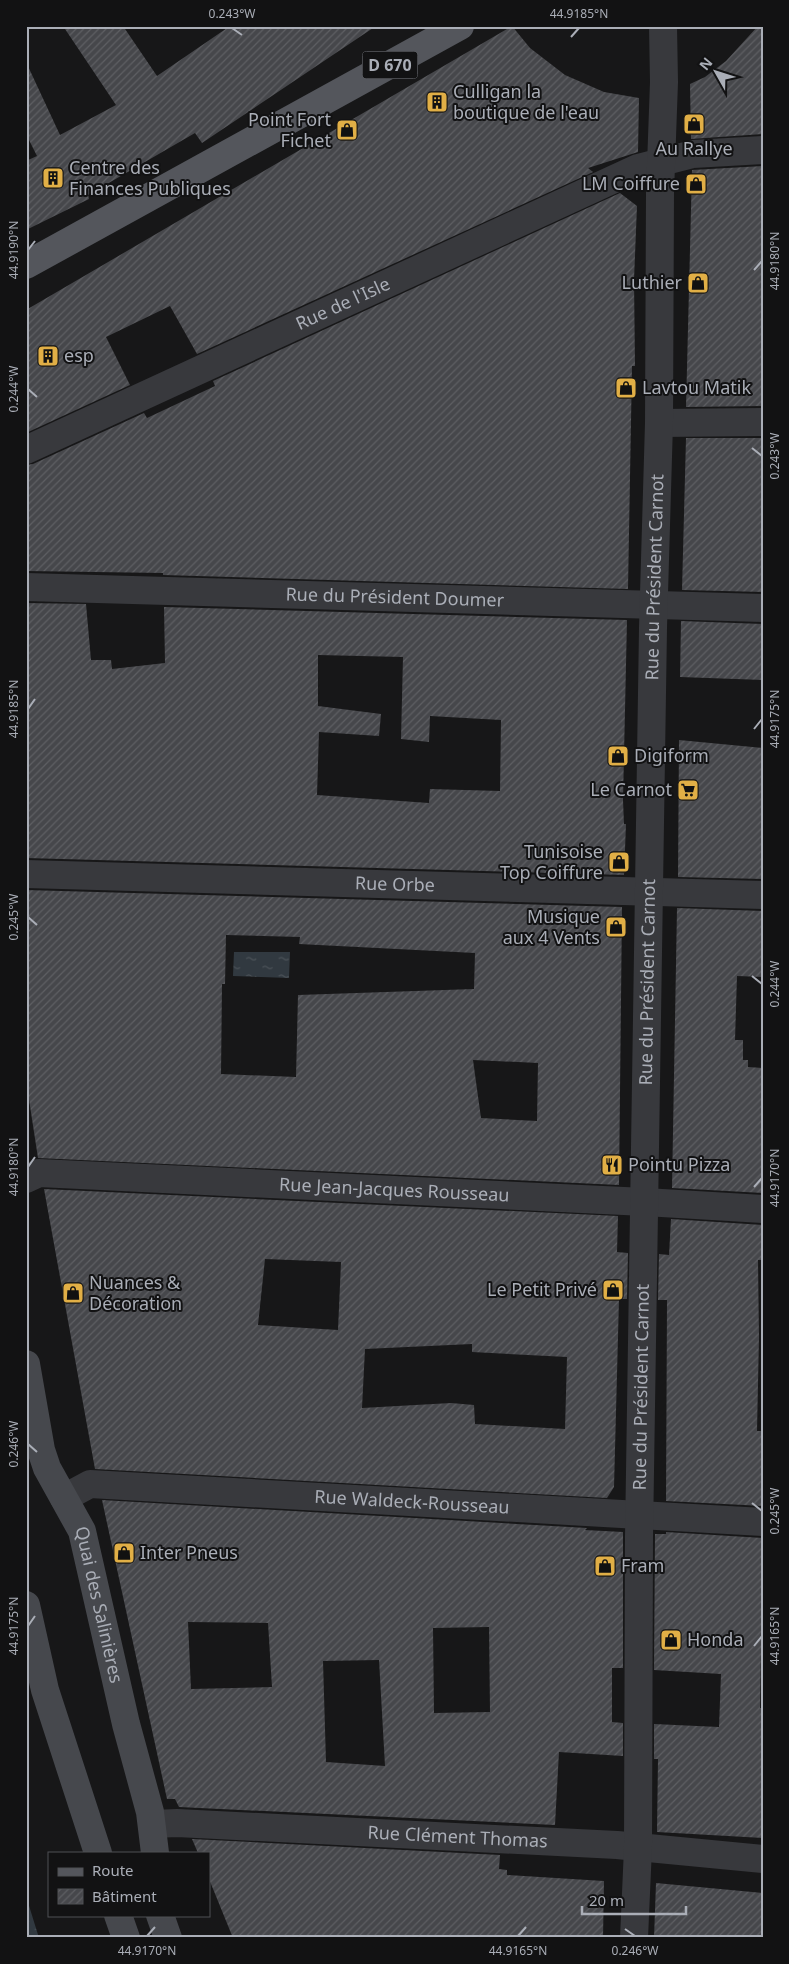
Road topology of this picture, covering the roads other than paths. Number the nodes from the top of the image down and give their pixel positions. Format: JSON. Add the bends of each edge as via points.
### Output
{"nodes":[{"id":1,"x":428,"y":26,"type":"edge"},
{"id":2,"x":460,"y":26,"type":"edge"},
{"id":3,"x":663,"y":26,"type":"edge"},
{"id":4,"x":319,"y":104,"type":"junction"},
{"id":5,"x":763,"y":150,"type":"edge"},
{"id":6,"x":661,"y":162,"type":"junction"},
{"id":7,"x":26,"y":265,"type":"edge"},
{"id":8,"x":763,"y":422,"type":"edge"},
{"id":9,"x":659,"y":423,"type":"junction"},
{"id":10,"x":26,"y":450,"type":"edge"},
{"id":11,"x":26,"y":587,"type":"edge"},
{"id":12,"x":653,"y":604,"type":"junction"},
{"id":13,"x":763,"y":608,"type":"edge"},
{"id":14,"x":26,"y":874,"type":"edge"},
{"id":15,"x":649,"y":892,"type":"junction"},
{"id":16,"x":763,"y":895,"type":"edge"},
{"id":17,"x":26,"y":1179,"type":"edge"},
{"id":18,"x":645,"y":1202,"type":"junction"},
{"id":19,"x":763,"y":1209,"type":"edge"},
{"id":20,"x":26,"y":1364,"type":"edge"},
{"id":21,"x":64,"y":1498,"type":"junction"},
{"id":22,"x":639,"y":1515,"type":"junction"},
{"id":23,"x":763,"y":1522,"type":"edge"},
{"id":24,"x":26,"y":1604,"type":"edge"},
{"id":25,"x":153,"y":1824,"type":"junction"},
{"id":26,"x":638,"y":1848,"type":"junction"},
{"id":27,"x":98,"y":1852,"type":"edge"},
{"id":28,"x":155,"y":1852,"type":"edge"},
{"id":29,"x":763,"y":1860,"type":"edge"},
{"id":30,"x":118,"y":1916,"type":"edge"},
{"id":31,"x":160,"y":1916,"type":"edge"},
{"id":32,"x":126,"y":1938,"type":"edge"},
{"id":33,"x":168,"y":1938,"type":"edge"},
{"id":34,"x":634,"y":1938,"type":"edge"}],
"edges":[{"from":1,"to":4,"type":"main road","number":"D 670"},
{"from":2,"to":4,"type":"main road","number":"D 670"},
{"from":3,"to":6,"type":"street","name":"Rue du Président Carnot"},
{"from":4,"to":7,"type":"main road","number":"D 670"},
{"from":5,"to":6,"type":"street","name":"Rue de l'Isle","via":[[694,154]]},
{"from":6,"to":9,"type":"street","name":"Rue du Président Carnot"},
{"from":6,"to":10,"type":"street","name":"Rue de l'Isle","via":[[638,168]]},
{"from":8,"to":9,"type":"street"},
{"from":9,"to":12,"type":"street","name":"Rue du Président Carnot"},
{"from":11,"to":12,"type":"street","name":"Rue du Président Doumer"},
{"from":12,"to":13,"type":"street","name":"Rue du Président Doumer"},
{"from":12,"to":15,"type":"street","name":"Rue du Président Carnot"},
{"from":14,"to":15,"type":"street","name":"Rue Orbe"},
{"from":15,"to":16,"type":"street","name":"Rue Orbe"},
{"from":15,"to":18,"type":"street","name":"Rue du Président Carnot"},
{"from":17,"to":18,"type":"street","name":"Rue Jean-Jacques Rousseau","via":[[39,1173]]},
{"from":18,"to":19,"type":"street","name":"Rue Jean-Jacques Rousseau"},
{"from":18,"to":22,"type":"street","name":"Rue du Président Carnot"},
{"from":20,"to":21,"type":"street","name":"Quai des Salinières","via":[[41,1450]]},
{"from":21,"to":22,"type":"street","name":"Rue Waldeck-Rousseau","via":[[90,1484]]},
{"from":21,"to":25,"type":"street","name":"Quai des Salinières","via":[[82,1531],[126,1724]]},
{"from":22,"to":23,"type":"street","name":"Rue Waldeck-Rousseau"},
{"from":22,"to":26,"type":"street","name":"Rue du Président Carnot"},
{"from":24,"to":27,"type":"street","via":[[45,1690]]},
{"from":25,"to":26,"type":"street","name":"Rue Clément Thomas"},
{"from":25,"to":28,"type":"street","name":"Quai des Salinières"},
{"from":26,"to":29,"type":"street","name":"Rue Clément Thomas"},
{"from":26,"to":34,"type":"street","name":"Rue du Président Carnot"},
{"from":30,"to":32,"type":"street"},
{"from":31,"to":33,"type":"street"}]}
